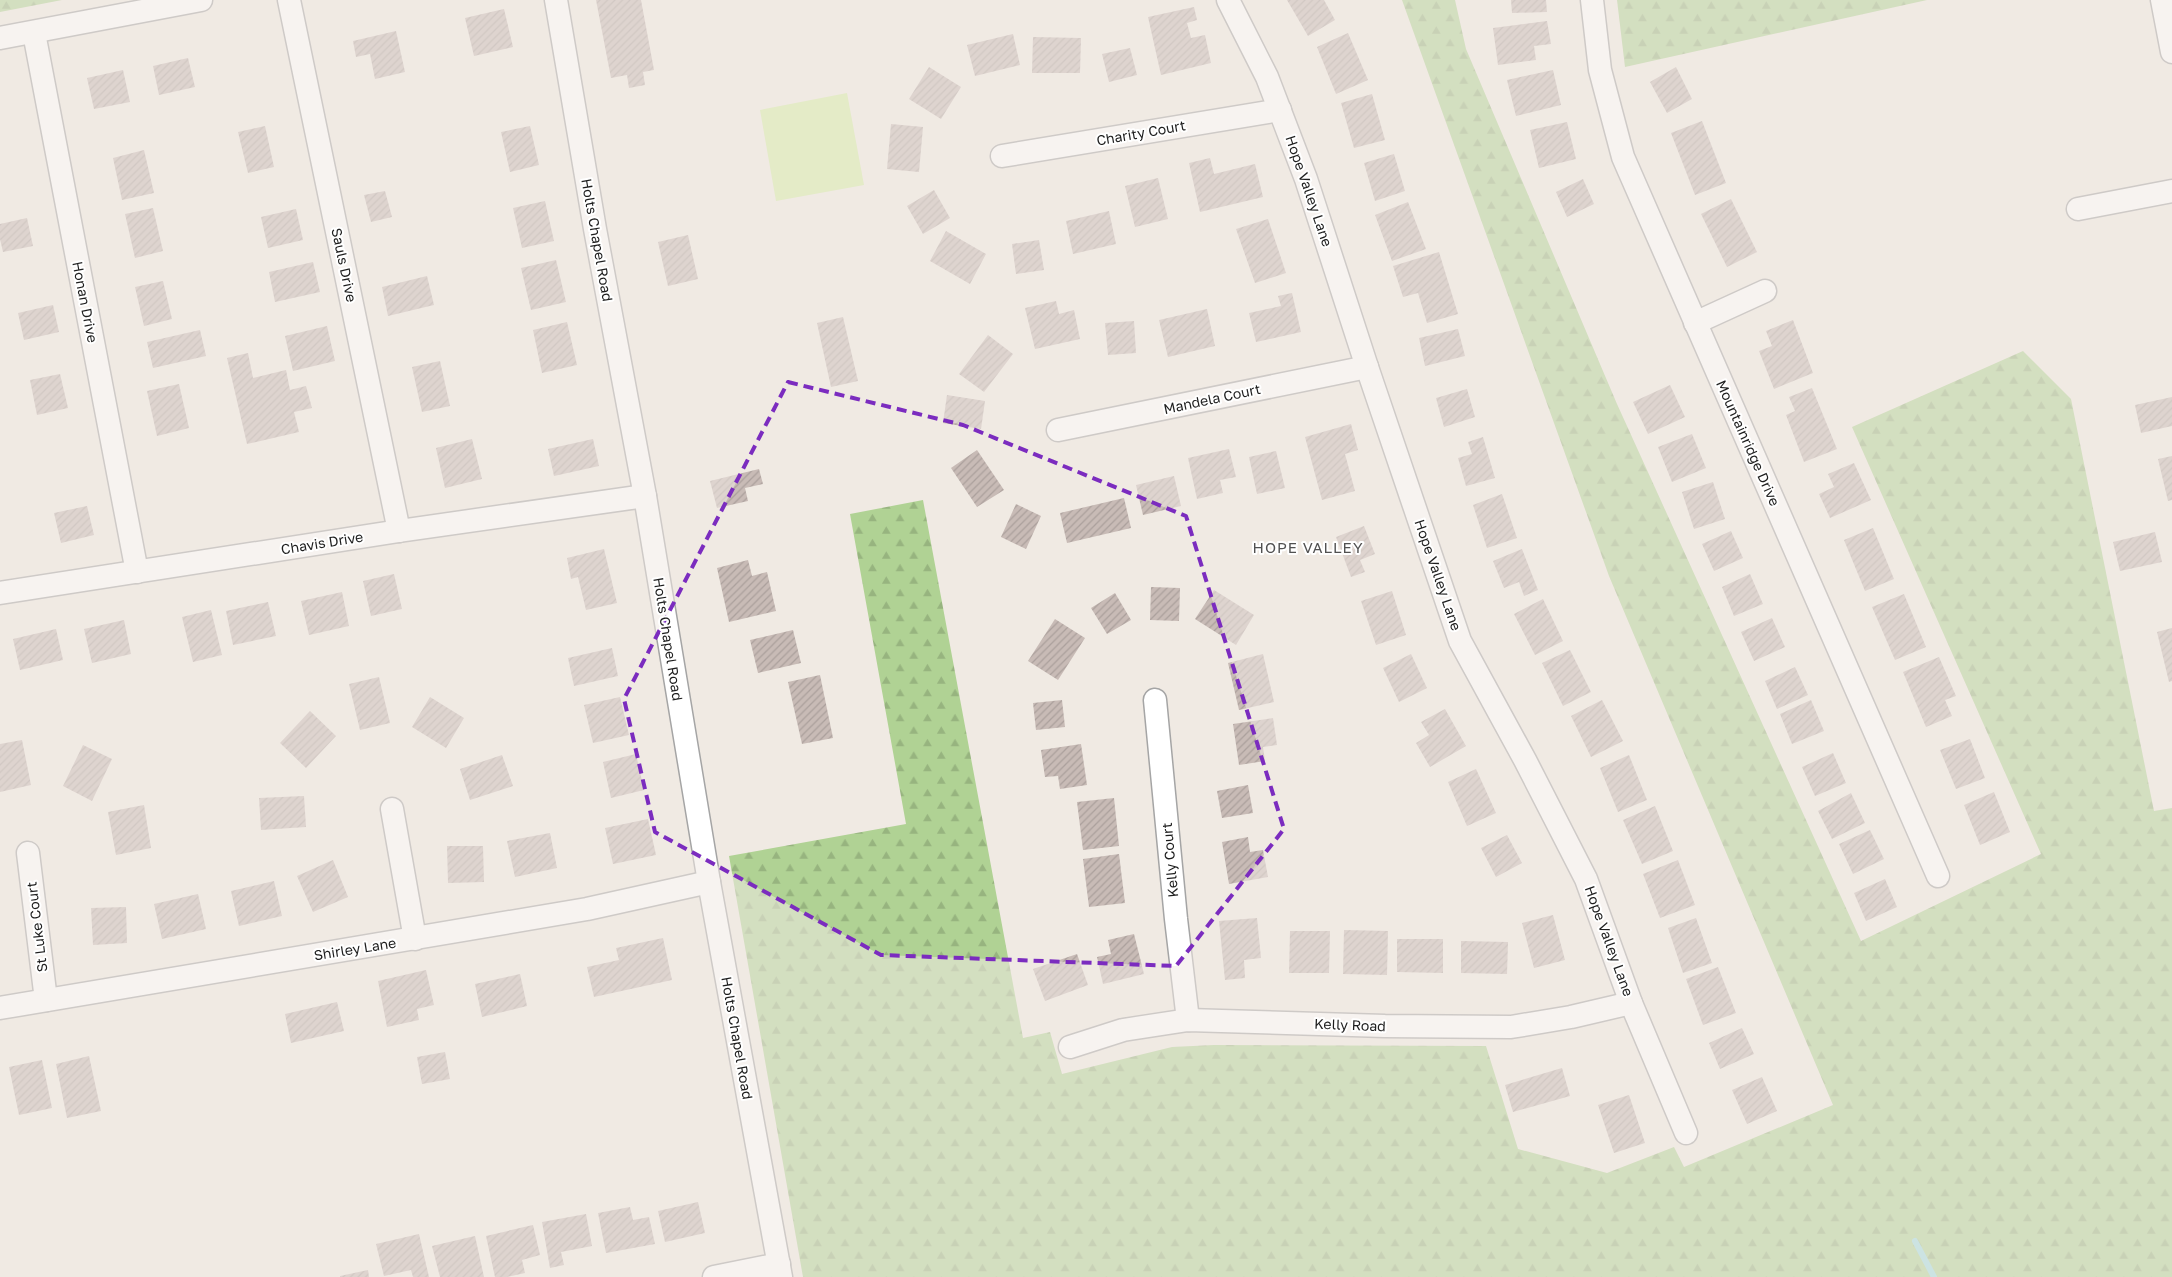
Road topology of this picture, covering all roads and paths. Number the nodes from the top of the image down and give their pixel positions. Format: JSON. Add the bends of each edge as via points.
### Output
{"nodes":[{"id":1,"x":201,"y":0,"type":"edge"},
{"id":2,"x":289,"y":0,"type":"edge"},
{"id":3,"x":556,"y":0,"type":"edge"},
{"id":4,"x":1228,"y":0,"type":"edge"},
{"id":5,"x":1592,"y":0,"type":"edge"},
{"id":6,"x":2162,"y":0,"type":"edge"},
{"id":7,"x":34,"y":32,"type":"junction"},
{"id":8,"x":0,"y":38,"type":"edge"},
{"id":9,"x":2172,"y":52,"type":"edge"},
{"id":10,"x":1280,"y":110,"type":"junction"},
{"id":11,"x":1002,"y":156,"type":"dead end"},
{"id":12,"x":2172,"y":191,"type":"edge"},
{"id":13,"x":2078,"y":209,"type":"dead end"},
{"id":14,"x":1765,"y":291,"type":"dead end"},
{"id":15,"x":1695,"y":323,"type":"junction"},
{"id":16,"x":1366,"y":367,"type":"junction"},
{"id":17,"x":1058,"y":430,"type":"dead end"},
{"id":18,"x":644,"y":496,"type":"junction"},
{"id":19,"x":399,"y":531,"type":"junction"},
{"id":20,"x":137,"y":572,"type":"junction"},
{"id":21,"x":0,"y":593,"type":"edge"},
{"id":22,"x":1155,"y":700,"type":"dead end"},
{"id":23,"x":392,"y":809,"type":"dead end"},
{"id":24,"x":28,"y":854,"type":"dead end"},
{"id":25,"x":1938,"y":876,"type":"dead end"},
{"id":26,"x":709,"y":882,"type":"junction"},
{"id":27,"x":415,"y":939,"type":"junction"},
{"id":28,"x":46,"y":1000,"type":"junction"},
{"id":29,"x":1631,"y":1003,"type":"junction"},
{"id":30,"x":0,"y":1008,"type":"edge"},
{"id":31,"x":1188,"y":1020,"type":"junction"},
{"id":32,"x":1070,"y":1047,"type":"dead end"},
{"id":33,"x":1686,"y":1133,"type":"dead end"},
{"id":34,"x":780,"y":1270,"type":"edge"},
{"id":35,"x":714,"y":1277,"type":"edge"}],
"edges":[{"from":1,"to":7,"type":"street"},
{"from":2,"to":19,"type":"street","name":"Sauls Drive"},
{"from":3,"to":18,"type":"street","name":"Holts Chapel Road"},
{"from":4,"to":10,"type":"street","name":"Hope Valley Lane"},
{"from":5,"to":15,"type":"street","name":"Mountainridge Drive","via":[[1600,70],[1623,157]]},
{"from":6,"to":9,"type":"street"},
{"from":7,"to":8,"type":"street"},
{"from":7,"to":20,"type":"street","name":"Honan Drive"},
{"from":10,"to":11,"type":"street","name":"Charity Court"},
{"from":10,"to":16,"type":"street","name":"Hope Valley Lane","via":[[1306,179]]},
{"from":12,"to":13,"type":"street"},
{"from":14,"to":15,"type":"street"},
{"from":15,"to":25,"type":"street","name":"Mountainridge Drive"},
{"from":16,"to":17,"type":"street","name":"Mandela Court"},
{"from":16,"to":29,"type":"street","name":"Hope Valley Lane","via":[[1460,641],[1526,760],[1586,879]]},
{"from":18,"to":19,"type":"street","name":"Chavis Drive"},
{"from":18,"to":26,"type":"street","name":"Holts Chapel Road"},
{"from":19,"to":20,"type":"street","name":"Chavis Drive"},
{"from":20,"to":21,"type":"street","name":"Chavis Drive"},
{"from":22,"to":31,"type":"street","name":"Kelly Court"},
{"from":23,"to":27,"type":"street"},
{"from":24,"to":28,"type":"street","name":"St Luke Court"},
{"from":26,"to":27,"type":"street","name":"Shirley Lane","via":[[587,909]]},
{"from":26,"to":34,"type":"street","name":"Holts Chapel Road"},
{"from":27,"to":28,"type":"street","name":"Shirley Lane"},
{"from":28,"to":30,"type":"street","name":"Shirley Lane"},
{"from":29,"to":31,"type":"street","name":"Kelly Road","via":[[1511,1027]]},
{"from":29,"to":33,"type":"street","name":"Hope Valley Lane"},
{"from":31,"to":32,"type":"street","name":"Kelly Road","via":[[1123,1030]]},
{"from":34,"to":35,"type":"street"}]}
